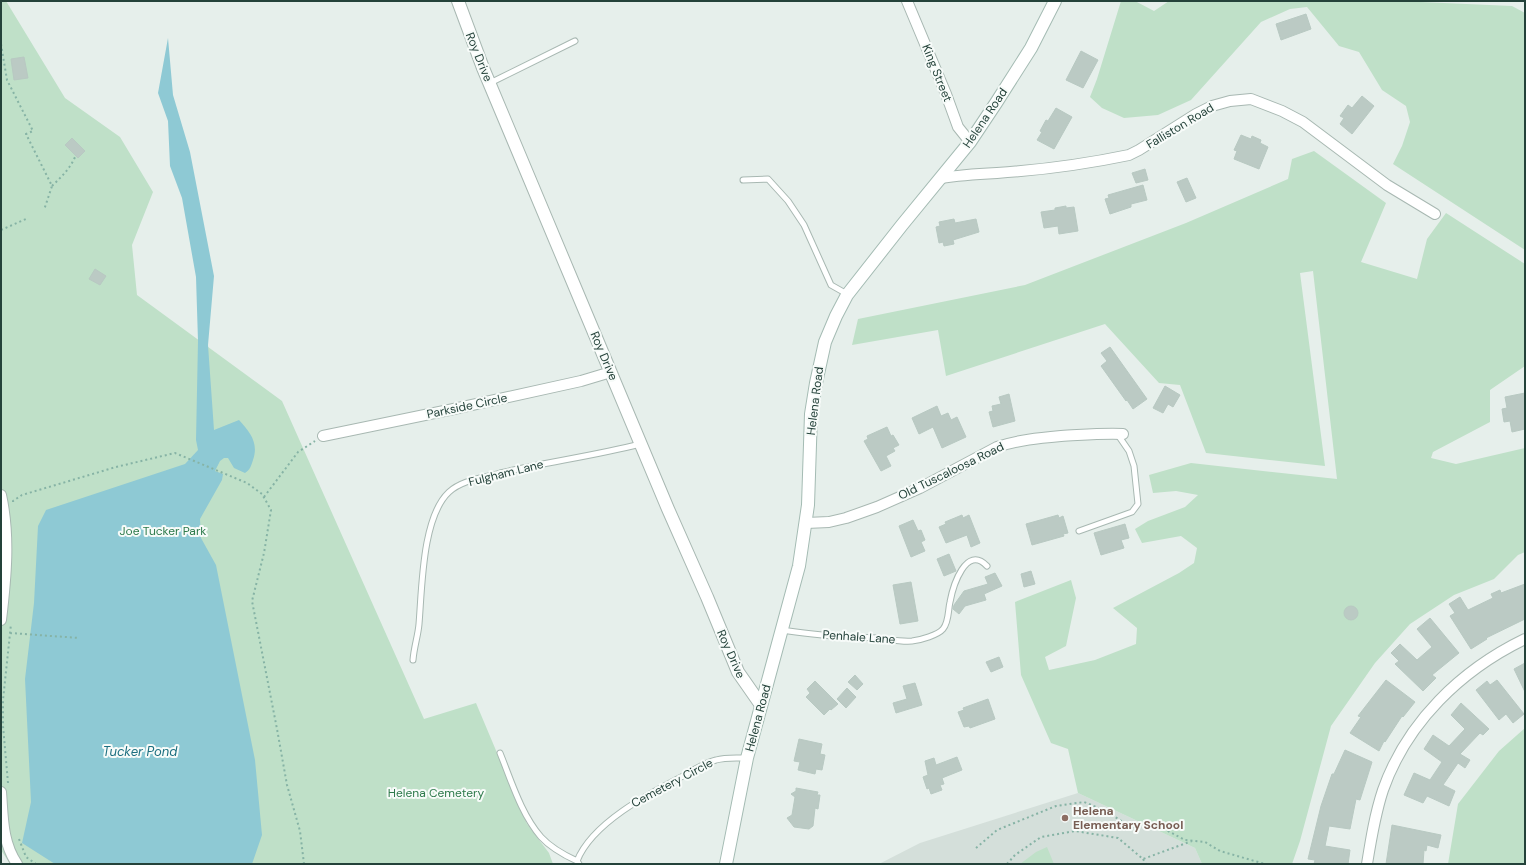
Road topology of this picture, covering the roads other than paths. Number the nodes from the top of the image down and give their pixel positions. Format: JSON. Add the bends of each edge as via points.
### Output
{"nodes":[{"id":1,"x":458,"y":1,"type":"edge"},
{"id":2,"x":908,"y":1,"type":"edge"},
{"id":3,"x":1055,"y":1,"type":"edge"},
{"id":4,"x":575,"y":41,"type":"dead end"},
{"id":5,"x":490,"y":83,"type":"junction"},
{"id":6,"x":970,"y":142,"type":"junction"},
{"id":7,"x":942,"y":178,"type":"junction"},
{"id":8,"x":743,"y":180,"type":"dead end"},
{"id":9,"x":1435,"y":214,"type":"dead end"},
{"id":10,"x":848,"y":295,"type":"junction"},
{"id":11,"x":611,"y":372,"type":"junction"},
{"id":12,"x":1120,"y":434,"type":"joint"},
{"id":13,"x":323,"y":436,"type":"road end"},
{"id":14,"x":641,"y":444,"type":"junction"},
{"id":15,"x":1,"y":495,"type":"edge"},
{"id":16,"x":806,"y":523,"type":"junction"},
{"id":17,"x":1079,"y":531,"type":"dead end"},
{"id":18,"x":988,"y":566,"type":"dead end"},
{"id":19,"x":6,"y":621,"type":"edge"},
{"id":20,"x":782,"y":630,"type":"junction"},
{"id":21,"x":1525,"y":639,"type":"edge"},
{"id":22,"x":413,"y":660,"type":"dead end"},
{"id":23,"x":761,"y":705,"type":"junction"},
{"id":24,"x":500,"y":753,"type":"dead end"},
{"id":25,"x":747,"y":758,"type":"junction"},
{"id":26,"x":5,"y":790,"type":"edge"},
{"id":27,"x":578,"y":862,"type":"edge"},
{"id":28,"x":729,"y":862,"type":"edge"},
{"id":29,"x":16,"y":864,"type":"edge"},
{"id":30,"x":1367,"y":864,"type":"edge"}],
"edges":[{"from":1,"to":5,"type":"main road","name":"Roy Drive"},
{"from":2,"to":6,"type":"street","name":"King Street","via":[[958,127]]},
{"from":3,"to":6,"type":"main road","name":"Helena Road","via":[[1031,48]]},
{"from":4,"to":5,"type":"lane"},
{"from":5,"to":11,"type":"main road","name":"Roy Drive"},
{"from":6,"to":7,"type":"main road","name":"Helena Road"},
{"from":7,"to":9,"type":"street","name":"Falliston Road","via":[[1046,168],[1129,155],[1212,106],[1230,100],[1251,99],[1303,122],[1387,185]]},
{"from":7,"to":10,"type":"main road","name":"Helena Road"},
{"from":8,"to":10,"type":"lane","via":[[768,179],[788,200],[804,225],[831,285]]},
{"from":10,"to":16,"type":"main road","name":"Helena Road","via":[[825,342],[816,383],[811,414]]},
{"from":11,"to":13,"type":"street","name":"Parkside Circle","via":[[457,409]]},
{"from":11,"to":14,"type":"main road","name":"Roy Drive"},
{"from":12,"to":16,"type":"street","name":"Old Tuscaloosa Road","via":[[1096,433],[1008,443],[920,488],[876,507],[829,522]]},
{"from":12,"to":17,"type":"lane","via":[[1134,466],[1138,504],[1132,512]]},
{"from":14,"to":22,"type":"lane","name":"Fulgham Lane","via":[[473,480],[448,493],[436,512],[424,561]]},
{"from":14,"to":23,"type":"main road","name":"Roy Drive","via":[[738,672]]},
{"from":15,"to":19,"type":"street","via":[[7,558]]},
{"from":16,"to":20,"type":"main road","name":"Helena Road","via":[[799,566]]},
{"from":18,"to":20,"type":"lane","name":"Penhale Lane","via":[[982,560],[967,563],[950,602],[943,629],[914,641]]},
{"from":20,"to":23,"type":"main road","name":"Helena Road"},
{"from":21,"to":30,"type":"street","via":[[1486,661],[1456,684],[1415,730],[1399,756],[1384,789],[1377,810]]},
{"from":23,"to":25,"type":"main road","name":"Helena Road"},
{"from":24,"to":27,"type":"lane","via":[[521,805],[540,836],[556,850]]},
{"from":25,"to":27,"type":"lane","name":"Cemetery Circle","via":[[715,760],[649,793],[616,815],[599,831],[581,851]]},
{"from":25,"to":28,"type":"main road","name":"Helena Road"},
{"from":26,"to":29,"type":"street","via":[[5,834],[7,846]]}]}
